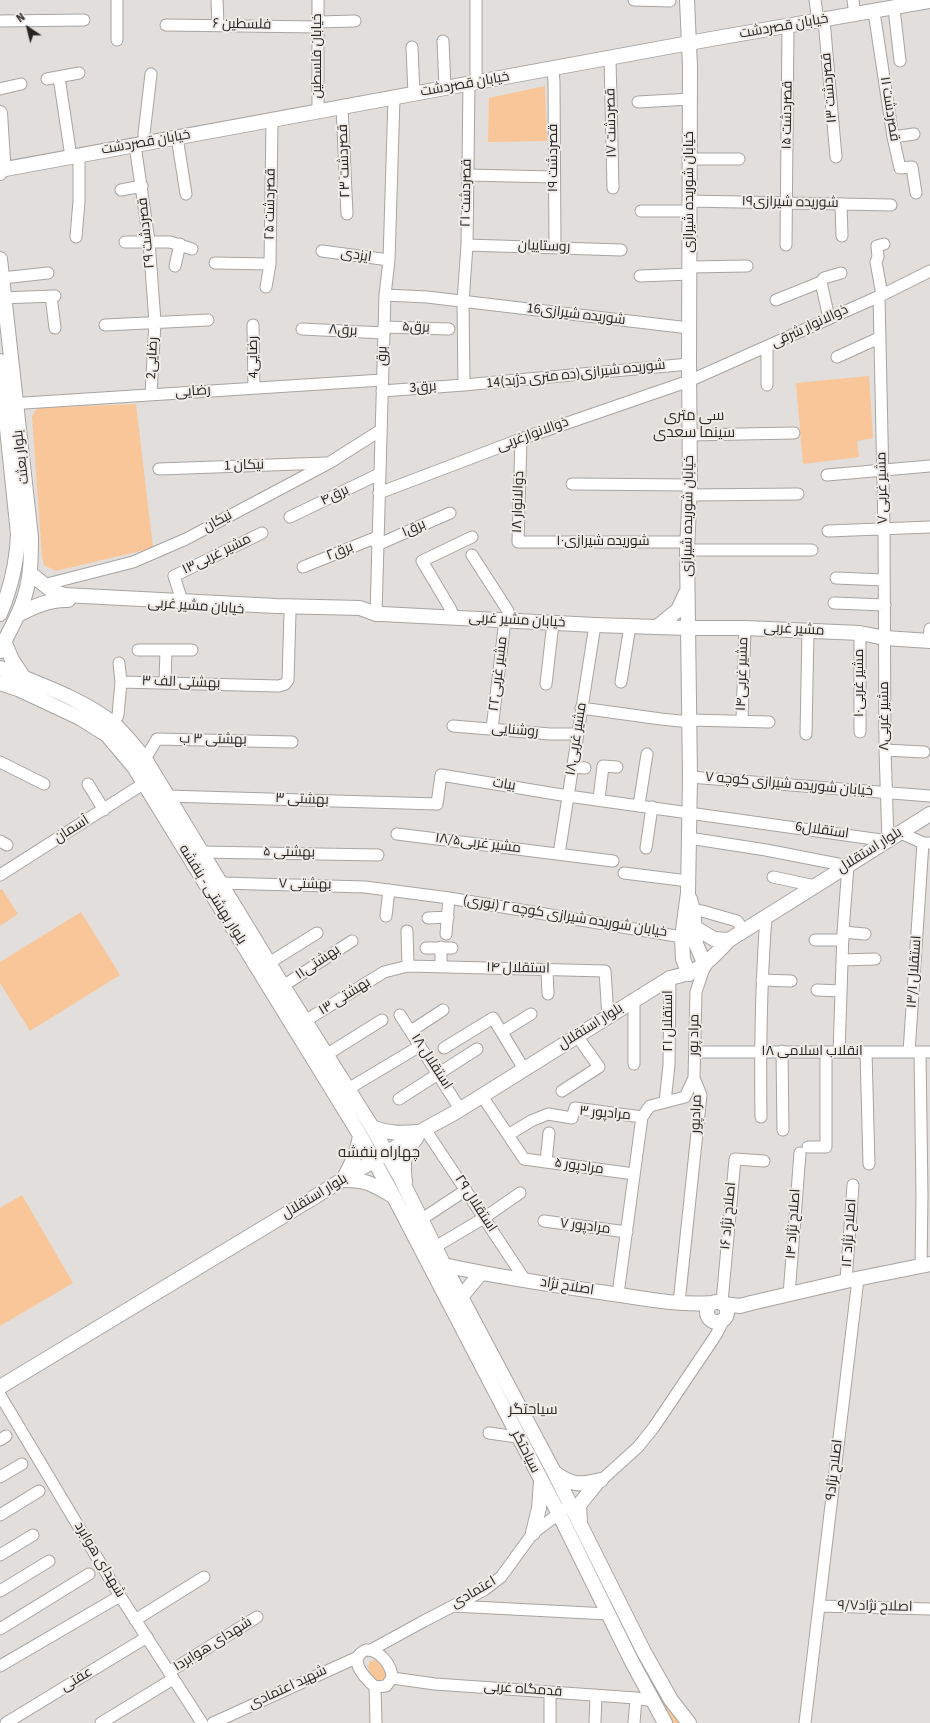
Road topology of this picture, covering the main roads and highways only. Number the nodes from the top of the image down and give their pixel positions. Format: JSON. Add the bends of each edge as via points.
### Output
{"nodes":[{"id":1,"x":687,"y":0,"type":"edge"},
{"id":2,"x":930,"y":1,"type":"edge"},
{"id":3,"x":909,"y":3,"type":"edge"},
{"id":4,"x":690,"y":43,"type":"junction"},
{"id":5,"x":0,"y":113,"type":"edge"},
{"id":6,"x":0,"y":171,"type":"edge"},
{"id":7,"x":0,"y":259,"type":"edge"},
{"id":8,"x":2,"y":298,"type":"edge"},
{"id":9,"x":0,"y":361,"type":"edge"},
{"id":10,"x":10,"y":404,"type":"junction"},
{"id":11,"x":30,"y":573,"type":"junction"},
{"id":12,"x":687,"y":590,"type":"junction"},
{"id":13,"x":48,"y":592,"type":"junction"},
{"id":14,"x":1,"y":610,"type":"edge"},
{"id":15,"x":18,"y":614,"type":"junction"},
{"id":16,"x":376,"y":614,"type":"junction"},
{"id":17,"x":658,"y":627,"type":"junction"},
{"id":18,"x":688,"y":628,"type":"junction"},
{"id":19,"x":930,"y":637,"type":"edge"},
{"id":20,"x":2,"y":646,"type":"edge"},
{"id":21,"x":0,"y":668,"type":"edge"},
{"id":22,"x":0,"y":683,"type":"edge"},
{"id":23,"x":21,"y":684,"type":"junction"},
{"id":24,"x":0,"y":693,"type":"edge"},
{"id":25,"x":930,"y":814,"type":"edge"},
{"id":26,"x":688,"y":887,"type":"junction"},
{"id":27,"x":232,"y":915,"type":"junction"},
{"id":28,"x":694,"y":927,"type":"junction"},
{"id":29,"x":729,"y":940,"type":"junction"},
{"id":30,"x":698,"y":950,"type":"junction"},
{"id":31,"x":683,"y":959,"type":"junction"},
{"id":32,"x":705,"y":964,"type":"junction"},
{"id":33,"x":690,"y":974,"type":"junction"},
{"id":34,"x":670,"y":978,"type":"junction"},
{"id":35,"x":372,"y":1127,"type":"junction"},
{"id":36,"x":423,"y":1130,"type":"junction"},
{"id":37,"x":360,"y":1135,"type":"junction"},
{"id":38,"x":386,"y":1153,"type":"junction"},
{"id":39,"x":374,"y":1161,"type":"junction"},
{"id":40,"x":344,"y":1180,"type":"junction"},
{"id":41,"x":406,"y":1190,"type":"junction"},
{"id":42,"x":394,"y":1197,"type":"junction"},
{"id":43,"x":444,"y":1265,"type":"junction"},
{"id":44,"x":925,"y":1265,"type":"edge"},
{"id":45,"x":481,"y":1274,"type":"junction"},
{"id":46,"x":461,"y":1297,"type":"junction"},
{"id":47,"x":0,"y":1387,"type":"edge"},
{"id":48,"x":554,"y":1472,"type":"junction"},
{"id":49,"x":541,"y":1482,"type":"junction"},
{"id":50,"x":580,"y":1525,"type":"junction"},
{"id":51,"x":533,"y":1533,"type":"road end"},
{"id":52,"x":644,"y":1652,"type":"junction"},
{"id":53,"x":631,"y":1660,"type":"junction"},
{"id":54,"x":665,"y":1723,"type":"edge"},
{"id":55,"x":689,"y":1723,"type":"edge"}],
"edges":[{"from":1,"to":4,"type":"main road","name":"خیابان شوریده شیرازی"},
{"from":2,"to":3,"type":"main road","name":"خیابان قصردشت"},
{"from":3,"to":4,"type":"main road","name":"خیابان قصردشت","via":[[874,12]]},
{"from":4,"to":6,"type":"main road","name":"خیابان قصردشت"},
{"from":4,"to":12,"type":"main road","name":"خیابان شوریده شیرازی","via":[[690,490]]},
{"from":5,"to":6,"type":"main road","via":[[3,160]]},
{"from":7,"to":8,"type":"main road","name":"بلوار بعثت"},
{"from":8,"to":10,"type":"main road","name":"بلوار بعثت"},
{"from":9,"to":10,"type":"main road","name":"بلوار بعثت"},
{"from":10,"to":11,"type":"main road","name":"بلوار بعثت","via":[[31,537]]},
{"from":10,"to":14,"type":"main road","name":"بلوار بعثت","via":[[18,534],[12,584]]},
{"from":11,"to":13,"type":"main road","name":"خیابان مشیر غربی"},
{"from":11,"to":15,"type":"main road","name":"بلوار بعثت"},
{"from":12,"to":17,"type":"main road","via":[[678,610]]},
{"from":12,"to":18,"type":"main road","name":"خیابان شوریده شیرازی"},
{"from":13,"to":15,"type":"main road","name":"خیابان مشیر غربی","via":[[34,606]]},
{"from":13,"to":16,"type":"main road","name":"خیابان مشیر غربی","via":[[64,595],[276,606],[360,608]]},
{"from":13,"to":16,"type":"main road","name":"خیابان مشیر غربی","via":[[63,600],[359,618]]},
{"from":15,"to":20,"type":"main road","name":"بلوار بعثت"},
{"from":16,"to":17,"type":"main road","name":"خیابان مشیر غربی"},
{"from":17,"to":18,"type":"main road","name":"مشیر غربی"},
{"from":18,"to":19,"type":"main road","name":"مشیر غربی","via":[[860,633],[885,638]]},
{"from":18,"to":26,"type":"main road","name":"خیابان شوریده شیرازی"},
{"from":20,"to":23,"type":"main road","via":[[12,660]]},
{"from":21,"to":23,"type":"main road"},
{"from":22,"to":23,"type":"main road","name":"بلوار بهشتی - بنفشه"},
{"from":23,"to":24,"type":"main road"},
{"from":23,"to":27,"type":"main road","name":"بلوار بهشتی - بنفشه","via":[[107,735],[134,767]]},
{"from":23,"to":27,"type":"main road","name":"بلوار بهشتی - بنفشه","via":[[88,707],[128,738],[145,759],[221,884]]},
{"from":25,"to":29,"type":"main road","name":"بلوار استقلال"},
{"from":26,"to":28,"type":"main road","name":"خیابان شوریده شیرازی"},
{"from":26,"to":31,"type":"main road","name":"خیابان شوریده شیرازی","via":[[682,936]]},
{"from":27,"to":35,"type":"main road","name":"بلوار بهشتی - بنفشه","via":[[269,963]]},
{"from":27,"to":37,"type":"main road","name":"بلوار بهشتی - بنفشه"},
{"from":28,"to":29,"type":"main road","via":[[714,938]]},
{"from":28,"to":30,"type":"main road","name":"خیابان شوریده شیرازی"},
{"from":29,"to":30,"type":"main road","name":"بلوار استقلال"},
{"from":29,"to":32,"type":"main road","name":"بلوار استقلال"},
{"from":30,"to":31,"type":"main road","name":"بلوار استقلال"},
{"from":30,"to":32,"type":"main road","name":"خیابان شوریده شیرازی"},
{"from":31,"to":33,"type":"main road","name":"خیابان شوریده شیرازی"},
{"from":31,"to":34,"type":"main road","name":"بلوار استقلال"},
{"from":32,"to":33,"type":"main road","name":"بلوار استقلال"},
{"from":33,"to":34,"type":"main road","name":"بلوار استقلال"},
{"from":34,"to":36,"type":"main road","name":"بلوار استقلال"},
{"from":35,"to":36,"type":"main road","via":[[383,1132],[396,1133]]},
{"from":35,"to":38,"type":"main road","name":"بلوار بهشتی - بنفشه"},
{"from":36,"to":38,"type":"main road","name":"بلوار استقلال"},
{"from":36,"to":41,"type":"main road","via":[[407,1150],[403,1166]]},
{"from":37,"to":39,"type":"main road","name":"بلوار بهشتی - بنفشه"},
{"from":37,"to":40,"type":"main road"},
{"from":38,"to":39,"type":"main road","name":"بلوار استقلال"},
{"from":38,"to":41,"type":"main road","name":"سیاحتگر"},
{"from":39,"to":40,"type":"main road","name":"بلوار استقلال"},
{"from":39,"to":42,"type":"main road","name":"سیاحتگر"},
{"from":40,"to":42,"type":"main road","via":[[360,1179]]},
{"from":40,"to":47,"type":"main road","name":"بلوار استقلال"},
{"from":41,"to":43,"type":"main road","name":"سیاحتگر"},
{"from":42,"to":49,"type":"main road","name":"سیاحتگر"},
{"from":43,"to":45,"type":"main road","name":"اصلاح نژاد"},
{"from":43,"to":46,"type":"main road","name":"سیاحتگر"},
{"from":44,"to":45,"type":"main road","name":"اصلاح نژاد","via":[[740,1306],[718,1315],[684,1304]]},
{"from":45,"to":46,"type":"main road"},
{"from":46,"to":48,"type":"main road","name":"سیاحتگر"},
{"from":48,"to":50,"type":"main road","name":"سیاحتگر"},
{"from":48,"to":50,"type":"main road","via":[[562,1479],[575,1484],[599,1482],[579,1505]]},
{"from":49,"to":51,"type":"main road"},
{"from":49,"to":53,"type":"main road","name":"سیاحتگر"},
{"from":50,"to":52,"type":"main road"},
{"from":52,"to":53,"type":"main road"},
{"from":52,"to":55,"type":"main road","via":[[671,1700]]},
{"from":53,"to":54,"type":"main road","name":"سیاحتگر"}]}
